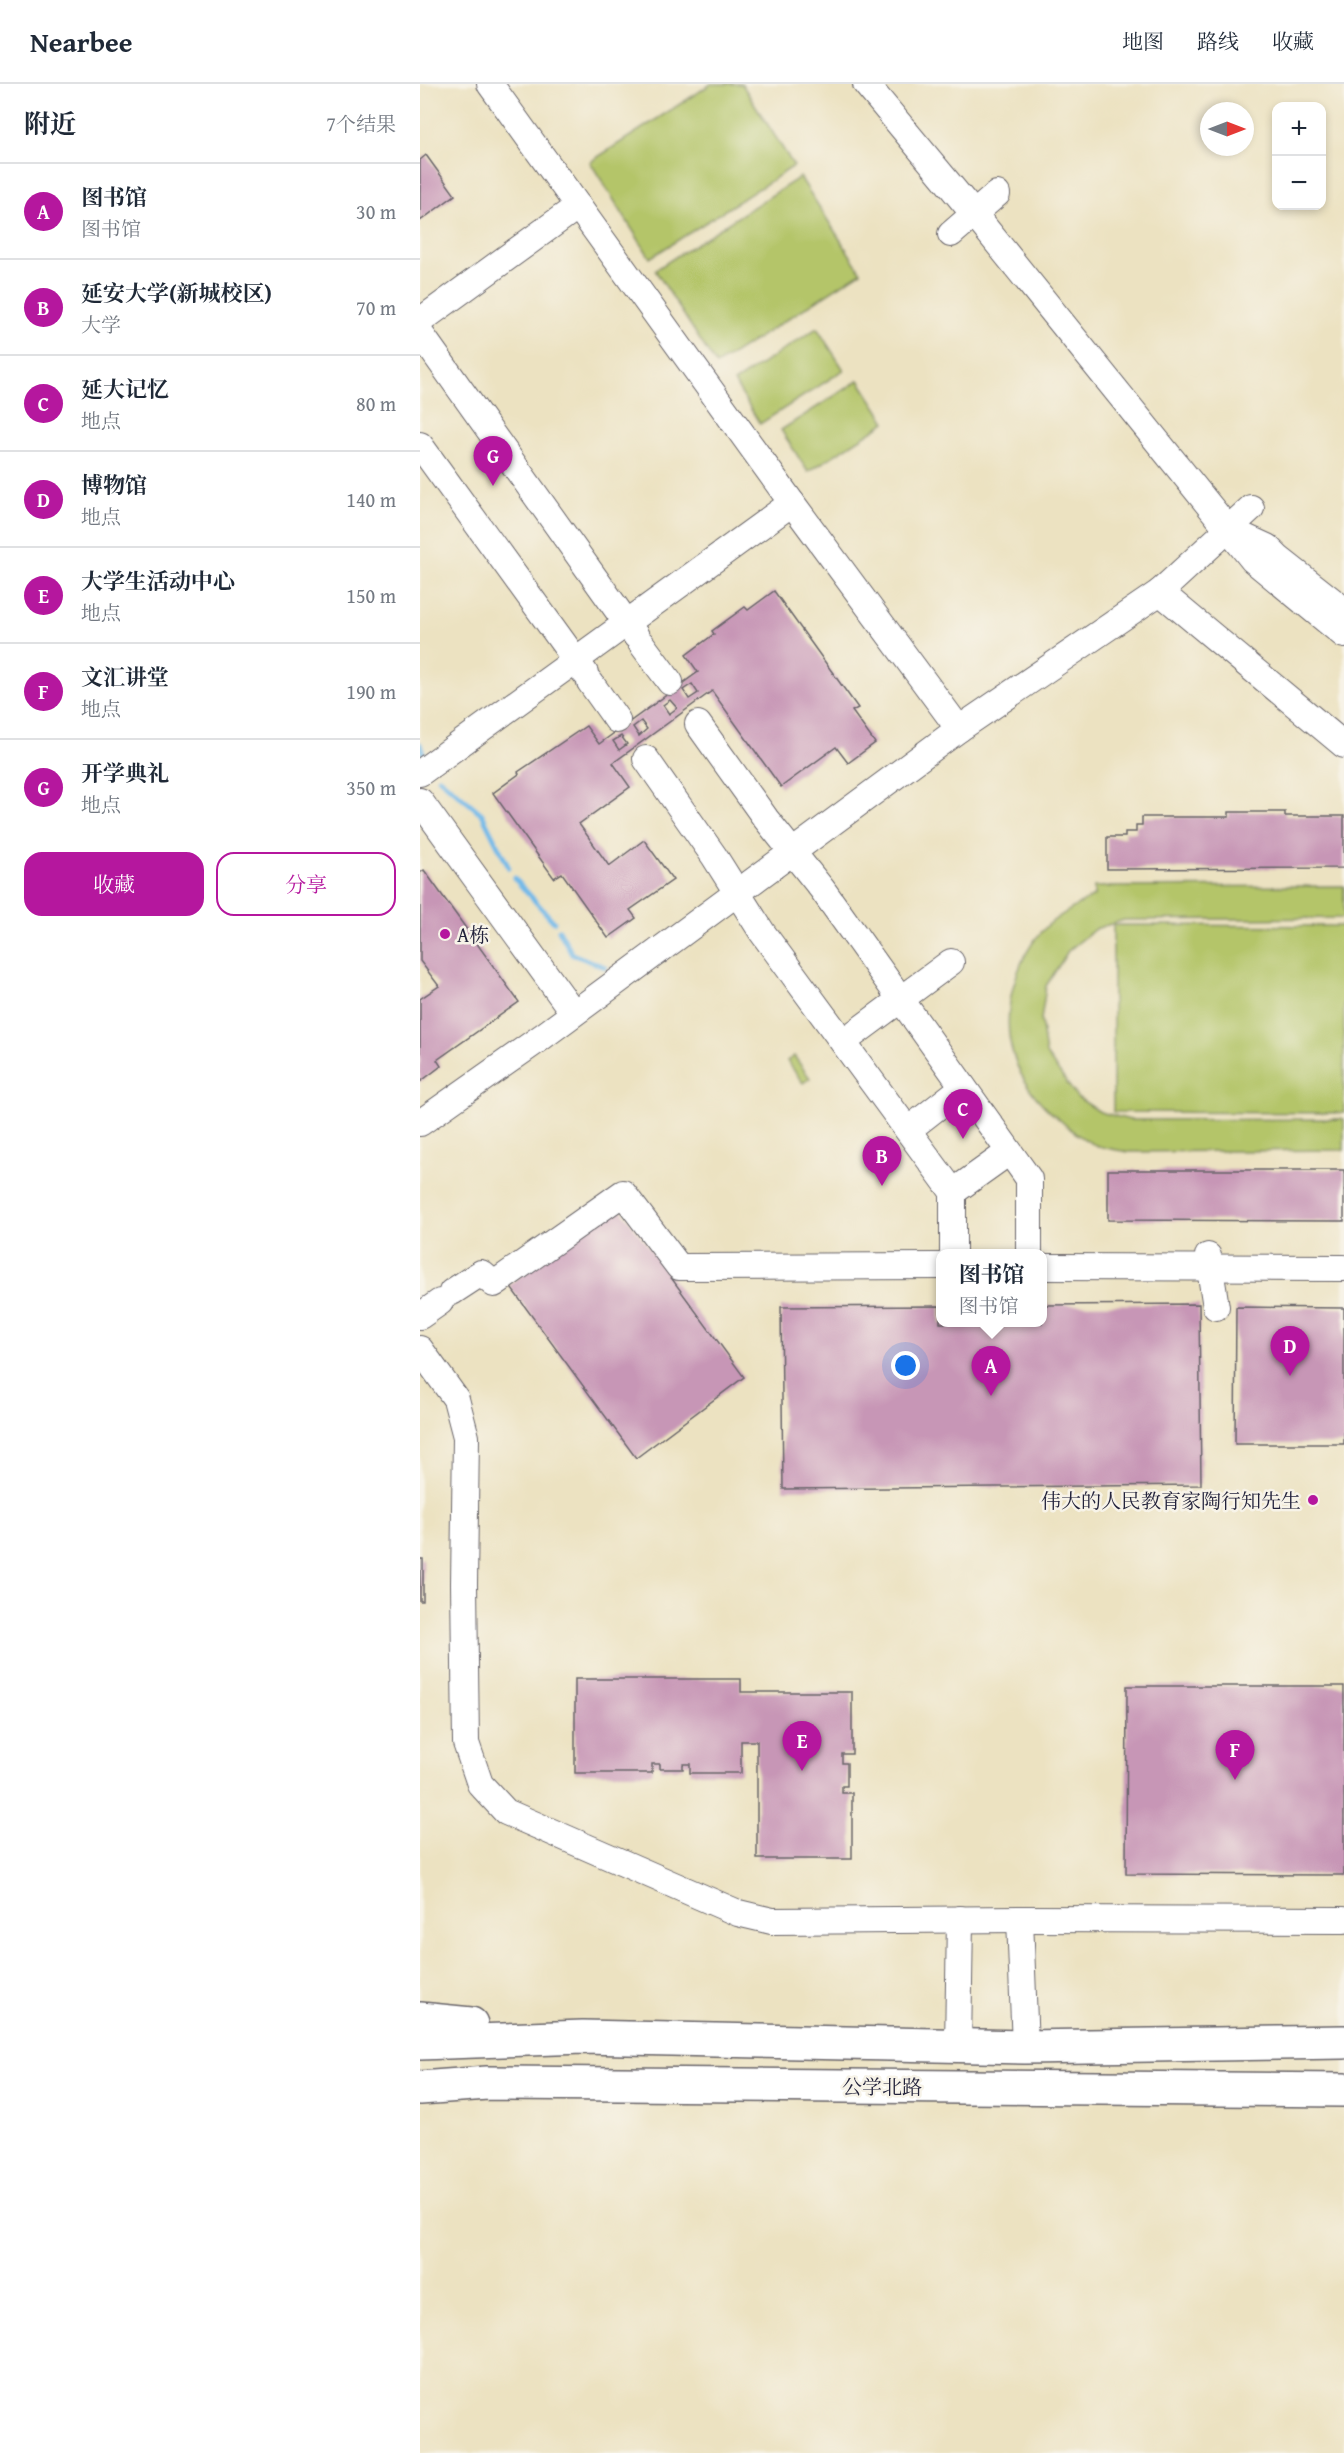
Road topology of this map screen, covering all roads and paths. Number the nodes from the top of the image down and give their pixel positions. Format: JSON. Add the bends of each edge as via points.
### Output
{"nodes":[{"id":1,"x":490,"y":84,"type":"edge"},
{"id":2,"x":866,"y":84,"type":"edge"},
{"id":3,"x":997,"y":194,"type":"dead end"},
{"id":4,"x":578,"y":206,"type":"junction"},
{"id":5,"x":974,"y":214,"type":"junction"},
{"id":6,"x":951,"y":234,"type":"dead end"},
{"id":7,"x":420,"y":321,"type":"edge"},
{"id":8,"x":420,"y":333,"type":"edge"},
{"id":9,"x":420,"y":445,"type":"edge"},
{"id":10,"x":792,"y":503,"type":"junction"},
{"id":11,"x":1251,"y":508,"type":"dead end"},
{"id":12,"x":1229,"y":529,"type":"junction"},
{"id":13,"x":1160,"y":592,"type":"junction"},
{"id":14,"x":1344,"y":610,"type":"edge"},
{"id":15,"x":635,"y":634,"type":"junction"},
{"id":16,"x":1344,"y":635,"type":"edge"},
{"id":17,"x":584,"y":672,"type":"junction"},
{"id":18,"x":670,"y":682,"type":"dead end"},
{"id":19,"x":617,"y":720,"type":"dead end"},
{"id":20,"x":698,"y":724,"type":"dead end"},
{"id":21,"x":959,"y":729,"type":"junction"},
{"id":22,"x":1344,"y":745,"type":"edge"},
{"id":23,"x":646,"y":759,"type":"dead end"},
{"id":24,"x":420,"y":772,"type":"edge"},
{"id":25,"x":420,"y":801,"type":"edge"},
{"id":26,"x":792,"y":852,"type":"junction"},
{"id":27,"x":737,"y":892,"type":"junction"},
{"id":28,"x":951,"y":962,"type":"dead end"},
{"id":29,"x":901,"y":999,"type":"junction"},
{"id":30,"x":573,"y":1012,"type":"junction"},
{"id":31,"x":843,"y":1042,"type":"junction"},
{"id":32,"x":963,"y":1087,"type":"junction"},
{"id":33,"x":420,"y":1123,"type":"edge"},
{"id":34,"x":908,"y":1130,"type":"junction"},
{"id":35,"x":1009,"y":1152,"type":"junction"},
{"id":36,"x":953,"y":1192,"type":"junction"},
{"id":37,"x":953,"y":1249,"type":"edge"},
{"id":38,"x":1029,"y":1249,"type":"edge"},
{"id":39,"x":1209,"y":1262,"type":"junction"},
{"id":40,"x":936,"y":1266,"type":"edge"},
{"id":41,"x":1047,"y":1267,"type":"edge"},
{"id":42,"x":1344,"y":1268,"type":"edge"},
{"id":43,"x":438,"y":1303,"type":"edge"},
{"id":44,"x":1216,"y":1307,"type":"dead end"},
{"id":45,"x":420,"y":1349,"type":"edge"},
{"id":46,"x":1020,"y":1918,"type":"junction"},
{"id":47,"x":960,"y":1919,"type":"junction"},
{"id":48,"x":1344,"y":1920,"type":"edge"},
{"id":49,"x":420,"y":2019,"type":"edge"},
{"id":50,"x":583,"y":2037,"type":"junction"},
{"id":51,"x":1344,"y":2042,"type":"edge"},
{"id":52,"x":420,"y":2043,"type":"edge"},
{"id":53,"x":958,"y":2047,"type":"junction"},
{"id":54,"x":1025,"y":2047,"type":"junction"},
{"id":55,"x":420,"y":2088,"type":"edge"},
{"id":56,"x":1344,"y":2090,"type":"edge"}],
"edges":[{"from":1,"to":4,"type":"street"},
{"from":2,"to":5,"type":"street"},
{"from":3,"to":5,"type":"street"},
{"from":4,"to":7,"type":"street"},
{"from":4,"to":10,"type":"street"},
{"from":5,"to":6,"type":"street"},
{"from":5,"to":12,"type":"street"},
{"from":8,"to":15,"type":"street"},
{"from":9,"to":17,"type":"street"},
{"from":10,"to":15,"type":"street"},
{"from":10,"to":21,"type":"street"},
{"from":11,"to":12,"type":"street"},
{"from":12,"to":13,"type":"street"},
{"from":12,"to":14,"type":"street","via":[[1268,547]]},
{"from":12,"to":16,"type":"street","via":[[1253,560]]},
{"from":13,"to":21,"type":"street"},
{"from":13,"to":22,"type":"street"},
{"from":15,"to":17,"type":"street"},
{"from":15,"to":18,"type":"street"},
{"from":17,"to":19,"type":"street"},
{"from":17,"to":24,"type":"street"},
{"from":20,"to":26,"type":"street"},
{"from":21,"to":26,"type":"street"},
{"from":23,"to":27,"type":"street"},
{"from":25,"to":30,"type":"street"},
{"from":26,"to":27,"type":"street"},
{"from":26,"to":29,"type":"street"},
{"from":27,"to":30,"type":"street"},
{"from":27,"to":31,"type":"street"},
{"from":28,"to":29,"type":"street"},
{"from":29,"to":31,"type":"street"},
{"from":29,"to":32,"type":"street"},
{"from":30,"to":33,"type":"street"},
{"from":31,"to":34,"type":"street"},
{"from":32,"to":34,"type":"street"},
{"from":32,"to":35,"type":"street"},
{"from":34,"to":36,"type":"street"},
{"from":35,"to":36,"type":"street"},
{"from":35,"to":38,"type":"street","via":[[1029,1179]]},
{"from":36,"to":37,"type":"street"},
{"from":39,"to":41,"type":"street"},
{"from":39,"to":42,"type":"street"},
{"from":39,"to":44,"type":"street"},
{"from":40,"to":43,"type":"street","via":[[679,1267],[623,1193],[494,1284],[481,1273]]},
{"from":45,"to":47,"type":"street","via":[[456,1399],[466,1437],[466,1743],[480,1784],[506,1812],[749,1916],[772,1921]]},
{"from":46,"to":47,"type":"street"},
{"from":46,"to":48,"type":"street"},
{"from":46,"to":54,"type":"street"},
{"from":47,"to":53,"type":"street"},
{"from":49,"to":50,"type":"main road"},
{"from":50,"to":52,"type":"main road","name":"公学北路"},
{"from":50,"to":53,"type":"main road","name":"公学北路"},
{"from":51,"to":54,"type":"main road","name":"公学北路"},
{"from":53,"to":54,"type":"main road","name":"公学北路"},
{"from":55,"to":56,"type":"main road","name":"公学北路","via":[[499,2083]]}]}
